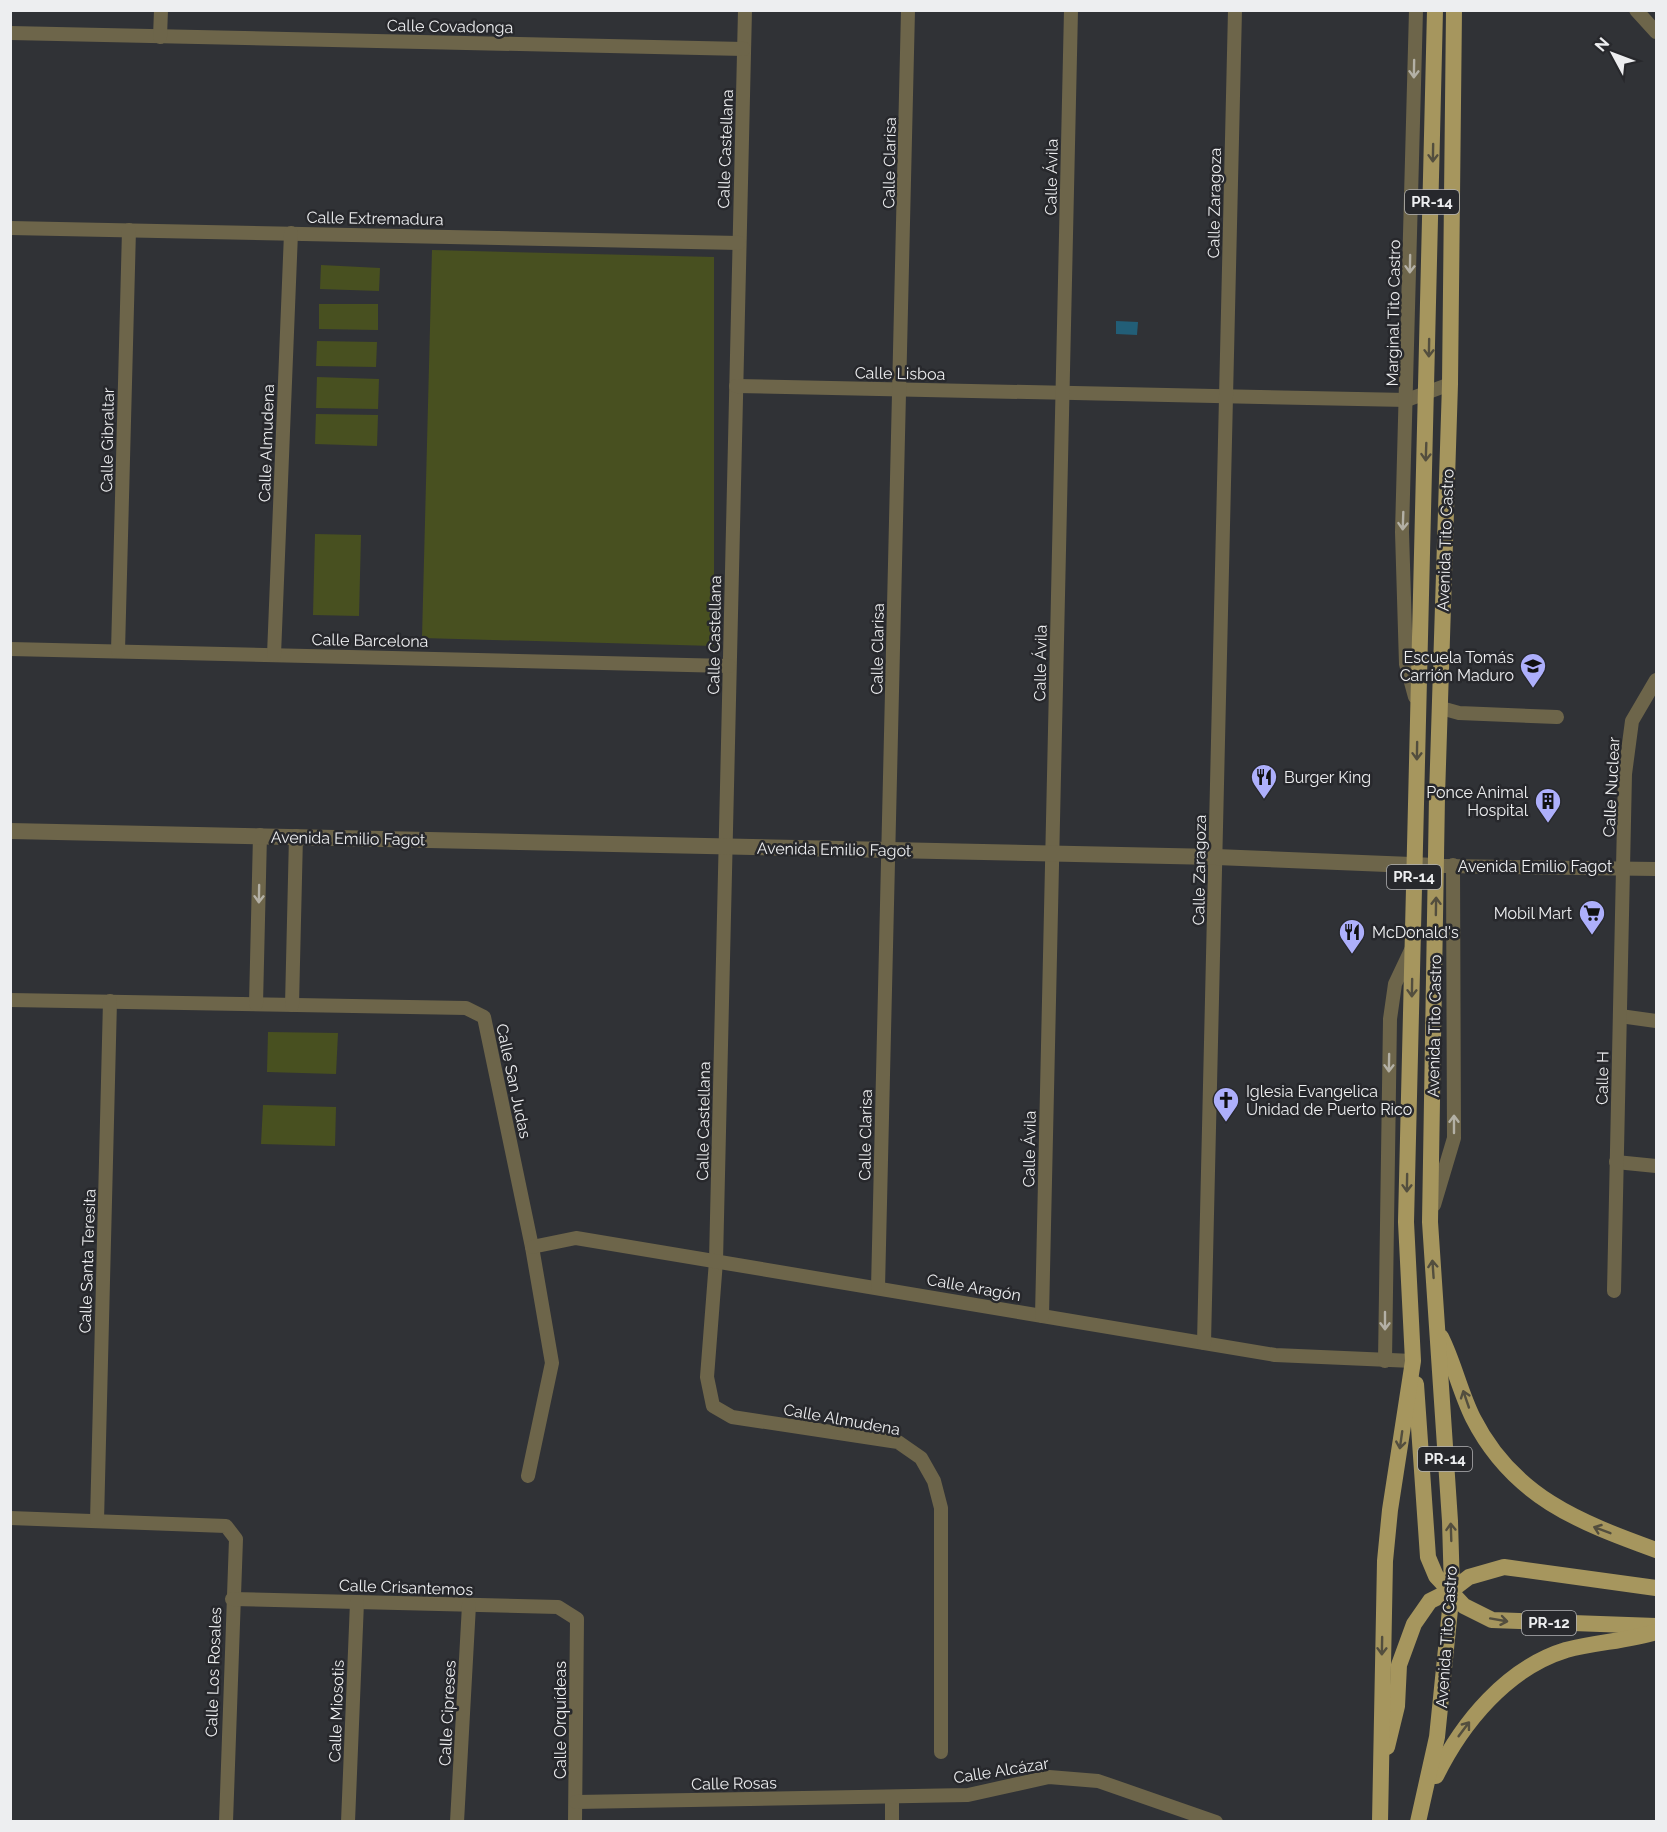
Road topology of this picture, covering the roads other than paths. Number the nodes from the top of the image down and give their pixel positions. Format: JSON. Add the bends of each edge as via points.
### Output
{"nodes":[{"id":1,"x":161,"y":10,"type":"edge"},
{"id":2,"x":745,"y":10,"type":"edge"},
{"id":3,"x":908,"y":10,"type":"edge"},
{"id":4,"x":1071,"y":10,"type":"edge"},
{"id":5,"x":1234,"y":10,"type":"edge"},
{"id":6,"x":1416,"y":10,"type":"edge"},
{"id":7,"x":1435,"y":10,"type":"edge"},
{"id":8,"x":1454,"y":10,"type":"edge"},
{"id":9,"x":1636,"y":10,"type":"edge"},
{"id":10,"x":1656,"y":32,"type":"edge"},
{"id":11,"x":10,"y":33,"type":"edge"},
{"id":12,"x":160,"y":37,"type":"junction"},
{"id":13,"x":744,"y":49,"type":"junction"},
{"id":14,"x":10,"y":228,"type":"edge"},
{"id":15,"x":129,"y":230,"type":"junction"},
{"id":16,"x":291,"y":233,"type":"junction"},
{"id":17,"x":739,"y":243,"type":"junction"},
{"id":18,"x":1450,"y":384,"type":"junction"},
{"id":19,"x":736,"y":386,"type":"junction"},
{"id":20,"x":900,"y":390,"type":"junction"},
{"id":21,"x":1062,"y":393,"type":"junction"},
{"id":22,"x":1428,"y":393,"type":"junction"},
{"id":23,"x":1226,"y":397,"type":"junction"},
{"id":24,"x":1407,"y":400,"type":"junction"},
{"id":25,"x":10,"y":649,"type":"edge"},
{"id":26,"x":118,"y":651,"type":"junction"},
{"id":27,"x":274,"y":655,"type":"junction"},
{"id":28,"x":729,"y":666,"type":"junction"},
{"id":29,"x":1655,"y":684,"type":"edge"},
{"id":30,"x":1418,"y":708,"type":"junction"},
{"id":31,"x":1441,"y":708,"type":"junction"},
{"id":32,"x":1557,"y":717,"type":"dead end"},
{"id":33,"x":10,"y":831,"type":"edge"},
{"id":34,"x":260,"y":836,"type":"junction"},
{"id":35,"x":296,"y":836,"type":"junction"},
{"id":36,"x":726,"y":846,"type":"junction"},
{"id":37,"x":889,"y":850,"type":"junction"},
{"id":38,"x":1052,"y":853,"type":"junction"},
{"id":39,"x":1216,"y":857,"type":"junction"},
{"id":40,"x":1414,"y":866,"type":"junction"},
{"id":41,"x":1444,"y":866,"type":"junction"},
{"id":42,"x":1625,"y":867,"type":"junction"},
{"id":43,"x":1656,"y":869,"type":"edge"},
{"id":44,"x":1413,"y":946,"type":"junction"},
{"id":45,"x":10,"y":999,"type":"edge"},
{"id":46,"x":110,"y":1001,"type":"junction"},
{"id":47,"x":256,"y":1004,"type":"junction"},
{"id":48,"x":292,"y":1005,"type":"junction"},
{"id":49,"x":1620,"y":1016,"type":"junction"},
{"id":50,"x":1656,"y":1021,"type":"edge"},
{"id":51,"x":1616,"y":1162,"type":"junction"},
{"id":52,"x":1656,"y":1166,"type":"edge"},
{"id":53,"x":532,"y":1247,"type":"junction"},
{"id":54,"x":716,"y":1261,"type":"junction"},
{"id":55,"x":878,"y":1288,"type":"junction"},
{"id":56,"x":1614,"y":1291,"type":"dead end"},
{"id":57,"x":1042,"y":1316,"type":"junction"},
{"id":58,"x":1436,"y":1328,"type":"junction"},
{"id":59,"x":1204,"y":1343,"type":"junction"},
{"id":60,"x":1385,"y":1361,"type":"junction"},
{"id":61,"x":1413,"y":1361,"type":"junction"},
{"id":62,"x":528,"y":1476,"type":"dead end"},
{"id":63,"x":10,"y":1518,"type":"edge"},
{"id":64,"x":97,"y":1521,"type":"junction"},
{"id":65,"x":1656,"y":1550,"type":"edge"},
{"id":66,"x":1656,"y":1588,"type":"edge"},
{"id":67,"x":1452,"y":1590,"type":"junction"},
{"id":68,"x":232,"y":1599,"type":"junction"},
{"id":69,"x":357,"y":1602,"type":"junction"},
{"id":70,"x":469,"y":1605,"type":"junction"},
{"id":71,"x":577,"y":1618,"type":"joint"},
{"id":72,"x":1656,"y":1626,"type":"edge"},
{"id":73,"x":1656,"y":1632,"type":"edge"},
{"id":74,"x":941,"y":1752,"type":"dead end"},
{"id":75,"x":1381,"y":1766,"type":"junction"},
{"id":76,"x":892,"y":1797,"type":"junction"},
{"id":77,"x":1425,"y":1798,"type":"junction"},
{"id":78,"x":576,"y":1802,"type":"junction"},
{"id":79,"x":226,"y":1821,"type":"edge"},
{"id":80,"x":348,"y":1821,"type":"edge"},
{"id":81,"x":457,"y":1821,"type":"edge"},
{"id":82,"x":575,"y":1821,"type":"edge"},
{"id":83,"x":892,"y":1821,"type":"edge"},
{"id":84,"x":1216,"y":1821,"type":"edge"},
{"id":85,"x":1380,"y":1821,"type":"edge"},
{"id":86,"x":1418,"y":1821,"type":"edge"}],
"edges":[{"from":1,"to":12,"type":"street"},
{"from":2,"to":13,"type":"street","name":"Calle Castellana"},
{"from":3,"to":20,"type":"street","name":"Calle Clarisa"},
{"from":4,"to":21,"type":"street","name":"Calle Ávila"},
{"from":5,"to":23,"type":"street","name":"Calle Zaragoza"},
{"from":6,"to":24,"type":"street","name":"Marginal Tito Castro","one_way":true},
{"from":7,"to":22,"type":"main road","name":"Avenida Tito Castro","number":"PR-14","one_way":true},
{"from":8,"to":18,"type":"main road","name":"Avenida Tito Castro","number":"PR-14"},
{"from":9,"to":10,"type":"street"},
{"from":11,"to":12,"type":"street","name":"Calle Covadonga"},
{"from":12,"to":13,"type":"street","name":"Calle Covadonga"},
{"from":13,"to":17,"type":"street","name":"Calle Castellana"},
{"from":14,"to":15,"type":"street","name":"Calle Extremadura"},
{"from":15,"to":16,"type":"street","name":"Calle Extremadura"},
{"from":15,"to":26,"type":"street","name":"Calle Gibraltar"},
{"from":16,"to":17,"type":"street","name":"Calle Extremadura"},
{"from":16,"to":27,"type":"street","name":"Calle Almudena"},
{"from":17,"to":19,"type":"street","name":"Calle Castellana"},
{"from":18,"to":22,"type":"street"},
{"from":18,"to":31,"type":"main road","name":"Avenida Tito Castro","number":"PR-14"},
{"from":19,"to":20,"type":"street","name":"Calle Lisboa"},
{"from":19,"to":28,"type":"street","name":"Calle Castellana"},
{"from":20,"to":21,"type":"street","name":"Calle Lisboa"},
{"from":20,"to":37,"type":"street","name":"Calle Clarisa"},
{"from":21,"to":23,"type":"street"},
{"from":21,"to":38,"type":"street","name":"Calle Ávila"},
{"from":22,"to":24,"type":"street"},
{"from":22,"to":30,"type":"main road","name":"Avenida Tito Castro","number":"PR-14","one_way":true},
{"from":23,"to":24,"type":"street"},
{"from":23,"to":39,"type":"street","name":"Calle Zaragoza"},
{"from":24,"to":30,"type":"street","name":"Marginal Tito Castro","one_way":true,"via":[[1403,616],[1406,664]]},
{"from":25,"to":26,"type":"street","name":"Calle Barcelona"},
{"from":26,"to":27,"type":"street","name":"Calle Barcelona"},
{"from":27,"to":28,"type":"street","name":"Calle Barcelona"},
{"from":28,"to":36,"type":"street","name":"Calle Castellana"},
{"from":29,"to":42,"type":"street","name":"Calle Nuclear","via":[[1632,721],[1626,774]]},
{"from":30,"to":40,"type":"main road","name":"Avenida Tito Castro","number":"PR-14","one_way":true},
{"from":31,"to":32,"type":"street","via":[[1459,713]]},
{"from":31,"to":41,"type":"main road","name":"Avenida Tito Castro","number":"PR-14"},
{"from":33,"to":34,"type":"street","name":"Avenida Emilio Fagot"},
{"from":34,"to":35,"type":"street","name":"Avenida Emilio Fagot"},
{"from":34,"to":47,"type":"street","one_way":true},
{"from":35,"to":36,"type":"street","name":"Avenida Emilio Fagot"},
{"from":35,"to":48,"type":"street"},
{"from":36,"to":37,"type":"street","name":"Avenida Emilio Fagot"},
{"from":36,"to":54,"type":"street","name":"Calle Castellana"},
{"from":37,"to":38,"type":"street","name":"Avenida Emilio Fagot"},
{"from":37,"to":55,"type":"street","name":"Calle Clarisa"},
{"from":38,"to":39,"type":"street","name":"Avenida Emilio Fagot"},
{"from":38,"to":57,"type":"street","name":"Calle Ávila"},
{"from":39,"to":40,"type":"street","name":"Avenida Emilio Fagot"},
{"from":39,"to":59,"type":"street","name":"Calle Zaragoza"},
{"from":40,"to":41,"type":"street","name":"Avenida Emilio Fagot"},
{"from":40,"to":44,"type":"main road","name":"Avenida Tito Castro","number":"PR-14"},
{"from":41,"to":42,"type":"street","name":"Avenida Emilio Fagot"},
{"from":58,"to":41,"type":"main road","name":"Avenida Tito Castro","number":"PR-14","one_way":true,"via":[[1430,1222]]},
{"from":42,"to":43,"type":"street","name":"Avenida Emilio Fagot"},
{"from":42,"to":49,"type":"street","name":"Calle H"},
{"from":44,"to":60,"type":"street","one_way":true,"via":[[1395,984],[1390,1007]]},
{"from":44,"to":61,"type":"main road","name":"Avenida Tito Castro","number":"PR-14","one_way":true,"via":[[1406,1222]]},
{"from":45,"to":46,"type":"street","name":"Calle San Judas"},
{"from":46,"to":47,"type":"street","name":"Calle San Judas"},
{"from":46,"to":64,"type":"street","name":"Calle Santa Teresita"},
{"from":47,"to":48,"type":"street","name":"Calle San Judas"},
{"from":48,"to":53,"type":"street","name":"Calle San Judas","via":[[465,1008],[484,1017]]},
{"from":49,"to":50,"type":"street"},
{"from":49,"to":51,"type":"street","name":"Calle H"},
{"from":51,"to":52,"type":"street"},
{"from":51,"to":56,"type":"street","name":"Calle H"},
{"from":53,"to":54,"type":"street","name":"Calle Aragón","via":[[576,1238]]},
{"from":53,"to":62,"type":"street","name":"Calle San Judas","via":[[552,1363]]},
{"from":54,"to":55,"type":"street","name":"Calle Aragón"},
{"from":54,"to":74,"type":"street","name":"Calle Almudena","via":[[707,1377],[713,1406],[732,1418],[898,1442],[921,1458],[934,1481],[941,1508]]},
{"from":55,"to":57,"type":"street","name":"Calle Aragón"},
{"from":57,"to":59,"type":"street","name":"Calle Aragón"},
{"from":65,"to":58,"type":"main road","one_way":true,"via":[[1585,1524],[1557,1509],[1518,1478],[1485,1440]]},
{"from":67,"to":58,"type":"main road","name":"Avenida Tito Castro","number":"PR-14","one_way":true},
{"from":59,"to":60,"type":"street","name":"Calle Aragón","via":[[1275,1355]]},
{"from":60,"to":61,"type":"street","name":"Calle Aragón"},
{"from":61,"to":67,"type":"main road","via":[[1428,1557],[1436,1576]]},
{"from":61,"to":75,"type":"main road","name":"Avenida Tito Castro","number":"PR-14","one_way":true,"via":[[1390,1510]]},
{"from":63,"to":64,"type":"street"},
{"from":64,"to":68,"type":"street","name":"Calle Los Rosales","via":[[226,1526],[236,1539]]},
{"from":66,"to":67,"type":"main road","via":[[1504,1567],[1469,1577]]},
{"from":67,"to":72,"type":"main road","number":"PR-12","one_way":true,"via":[[1470,1610],[1500,1622]]},
{"from":67,"to":75,"type":"main road","via":[[1439,1595],[1423,1610],[1408,1636],[1399,1665],[1397,1706]]},
{"from":67,"to":77,"type":"main road","name":"Avenida Tito Castro","number":"PR-14","via":[[1437,1737]]},
{"from":68,"to":69,"type":"street","name":"Calle Crisantemos"},
{"from":68,"to":79,"type":"street","name":"Calle Los Rosales"},
{"from":69,"to":70,"type":"street","name":"Calle Crisantemos"},
{"from":69,"to":80,"type":"street","name":"Calle Miosotis"},
{"from":70,"to":71,"type":"street","name":"Calle Crisantemos","via":[[558,1607]]},
{"from":70,"to":81,"type":"street","name":"Calle Cipreses"},
{"from":71,"to":78,"type":"street","name":"Calle Orquídeas"},
{"from":77,"to":73,"type":"main road","one_way":true,"via":[[1462,1730],[1516,1677],[1563,1651]]},
{"from":75,"to":85,"type":"main road","name":"Avenida Tito Castro","number":"PR-14"},
{"from":76,"to":78,"type":"street","name":"Calle Rosas"},
{"from":76,"to":83,"type":"street"},
{"from":76,"to":84,"type":"street","name":"Calle Alcázar","via":[[968,1795],[1049,1777],[1098,1781]]},
{"from":77,"to":86,"type":"main road","name":"Avenida Tito Castro","number":"PR-14"},
{"from":78,"to":82,"type":"street","name":"Calle Orquídeas"}]}
